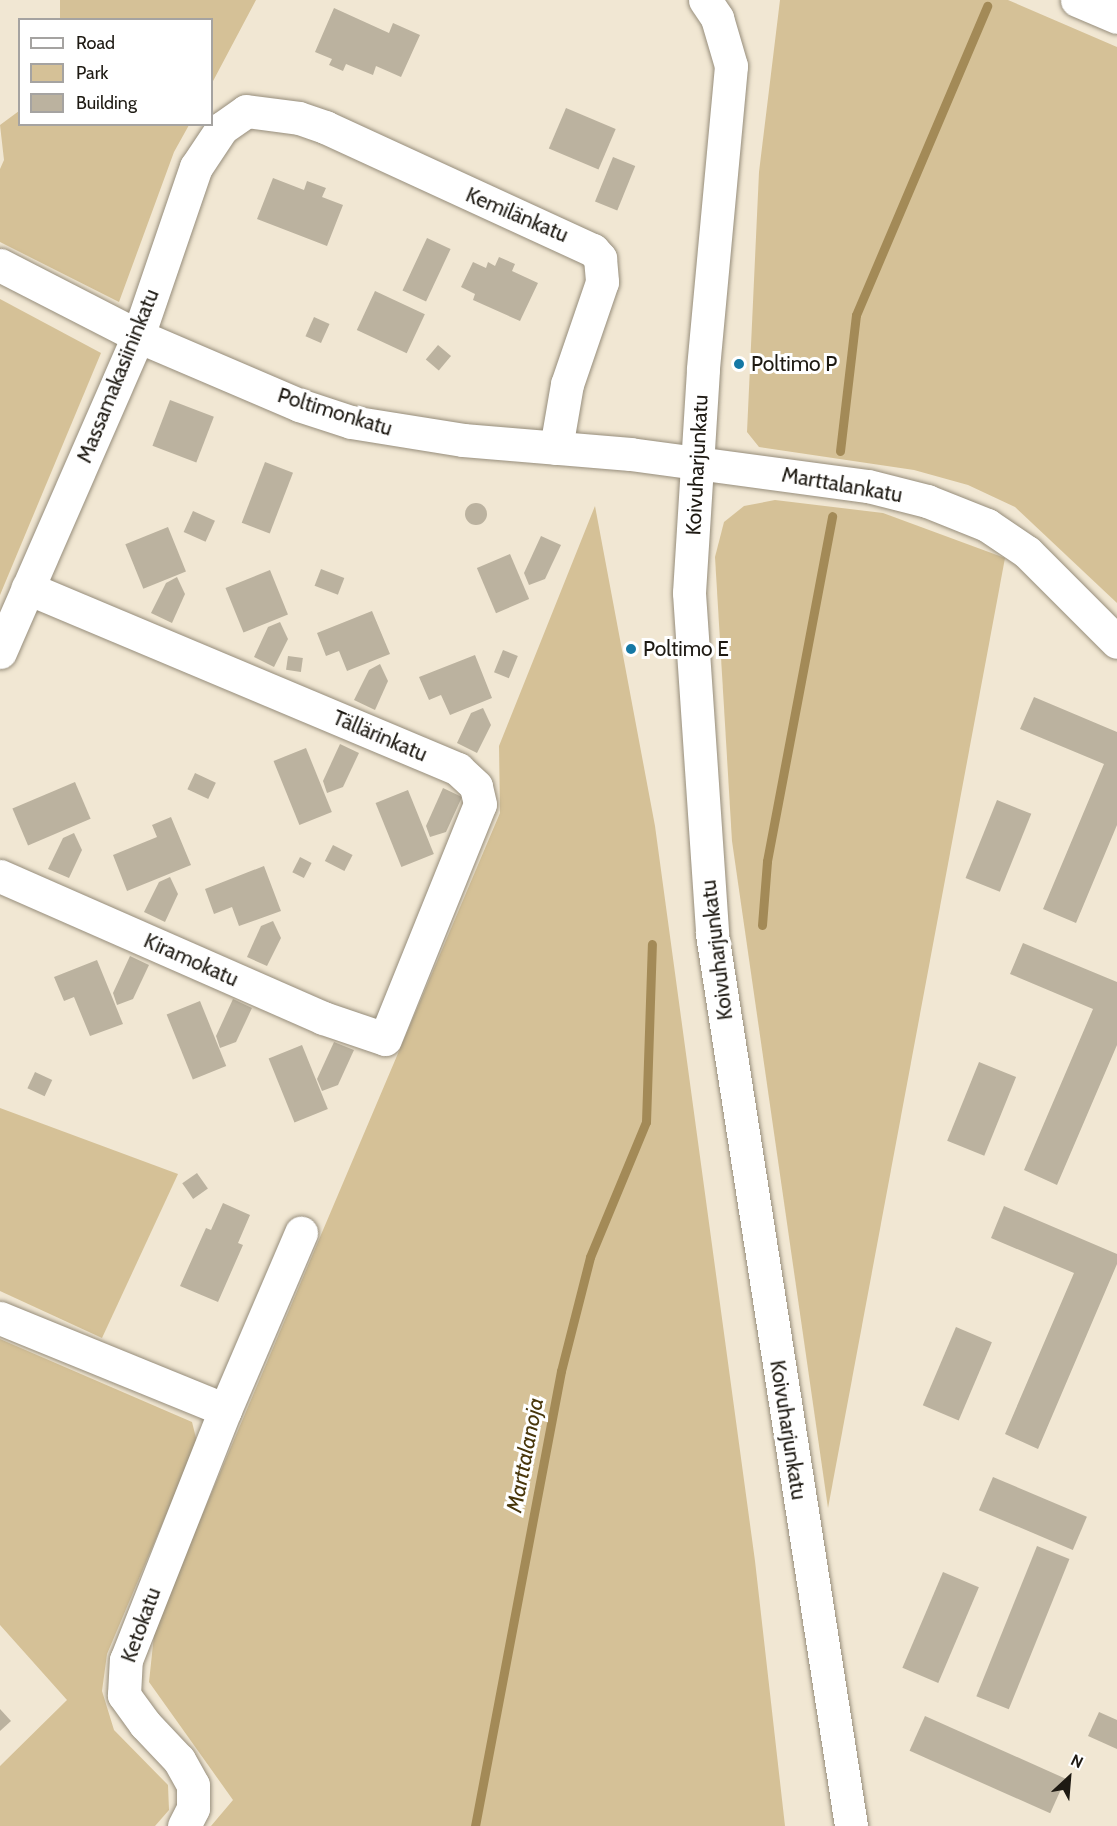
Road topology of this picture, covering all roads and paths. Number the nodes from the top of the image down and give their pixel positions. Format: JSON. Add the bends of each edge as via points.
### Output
{"nodes":[{"id":1,"x":705,"y":0,"type":"edge"},
{"id":2,"x":1077,"y":0,"type":"edge"},
{"id":3,"x":1117,"y":17,"type":"edge"},
{"id":4,"x":246,"y":111,"type":"joint"},
{"id":5,"x":0,"y":265,"type":"edge"},
{"id":6,"x":138,"y":336,"type":"junction"},
{"id":7,"x":556,"y":448,"type":"junction"},
{"id":8,"x":698,"y":464,"type":"junction"},
{"id":9,"x":28,"y":588,"type":"junction"},
{"id":10,"x":1117,"y":642,"type":"edge"},
{"id":11,"x":0,"y":652,"type":"edge"},
{"id":12,"x":0,"y":876,"type":"edge"},
{"id":13,"x":385,"y":1039,"type":"joint"},
{"id":14,"x":301,"y":1233,"type":"dead end"},
{"id":15,"x":0,"y":1318,"type":"edge"},
{"id":16,"x":225,"y":1410,"type":"junction"},
{"id":17,"x":184,"y":1826,"type":"edge"},
{"id":18,"x":851,"y":1826,"type":"edge"}],
"edges":[{"from":1,"to":8,"type":"street","name":"Koivuharjunkatu","via":[[717,18],[731,66]]},
{"from":2,"to":3,"type":"street"},
{"from":4,"to":6,"type":"street","name":"Massamakasiininkatu","via":[[222,128],[196,167]]},
{"from":4,"to":7,"type":"street","name":"Kemilänkatu","via":[[299,118],[325,128],[593,250],[600,258],[602,282],[567,384]]},
{"from":5,"to":6,"type":"street","name":"Poltimonkatu"},
{"from":6,"to":7,"type":"street","name":"Poltimonkatu","via":[[299,405],[351,422],[429,436]]},
{"from":6,"to":9,"type":"street","name":"Massamakasiininkatu"},
{"from":7,"to":8,"type":"street","name":"Poltimonkatu"},
{"from":8,"to":10,"type":"street","name":"Marttalankatu","via":[[868,486],[927,501],[987,525],[1027,552]]},
{"from":8,"to":18,"type":"street","name":"Koivuharjunkatu","via":[[689,593],[712,934]]},
{"from":9,"to":11,"type":"street","name":"Massamakasiininkatu"},
{"from":9,"to":13,"type":"street","name":"Tällärinkatu","via":[[458,769],[476,786],[480,804],[477,818]]},
{"from":12,"to":13,"type":"street","name":"Kiramokatu","via":[[323,1018]]},
{"from":14,"to":16,"type":"street","name":"Ketokatu"},
{"from":15,"to":16,"type":"street"},
{"from":16,"to":17,"type":"street","name":"Ketokatu","via":[[126,1660],[123,1680],[124,1695],[132,1708],[179,1760],[193,1785],[193,1808]]}]}
